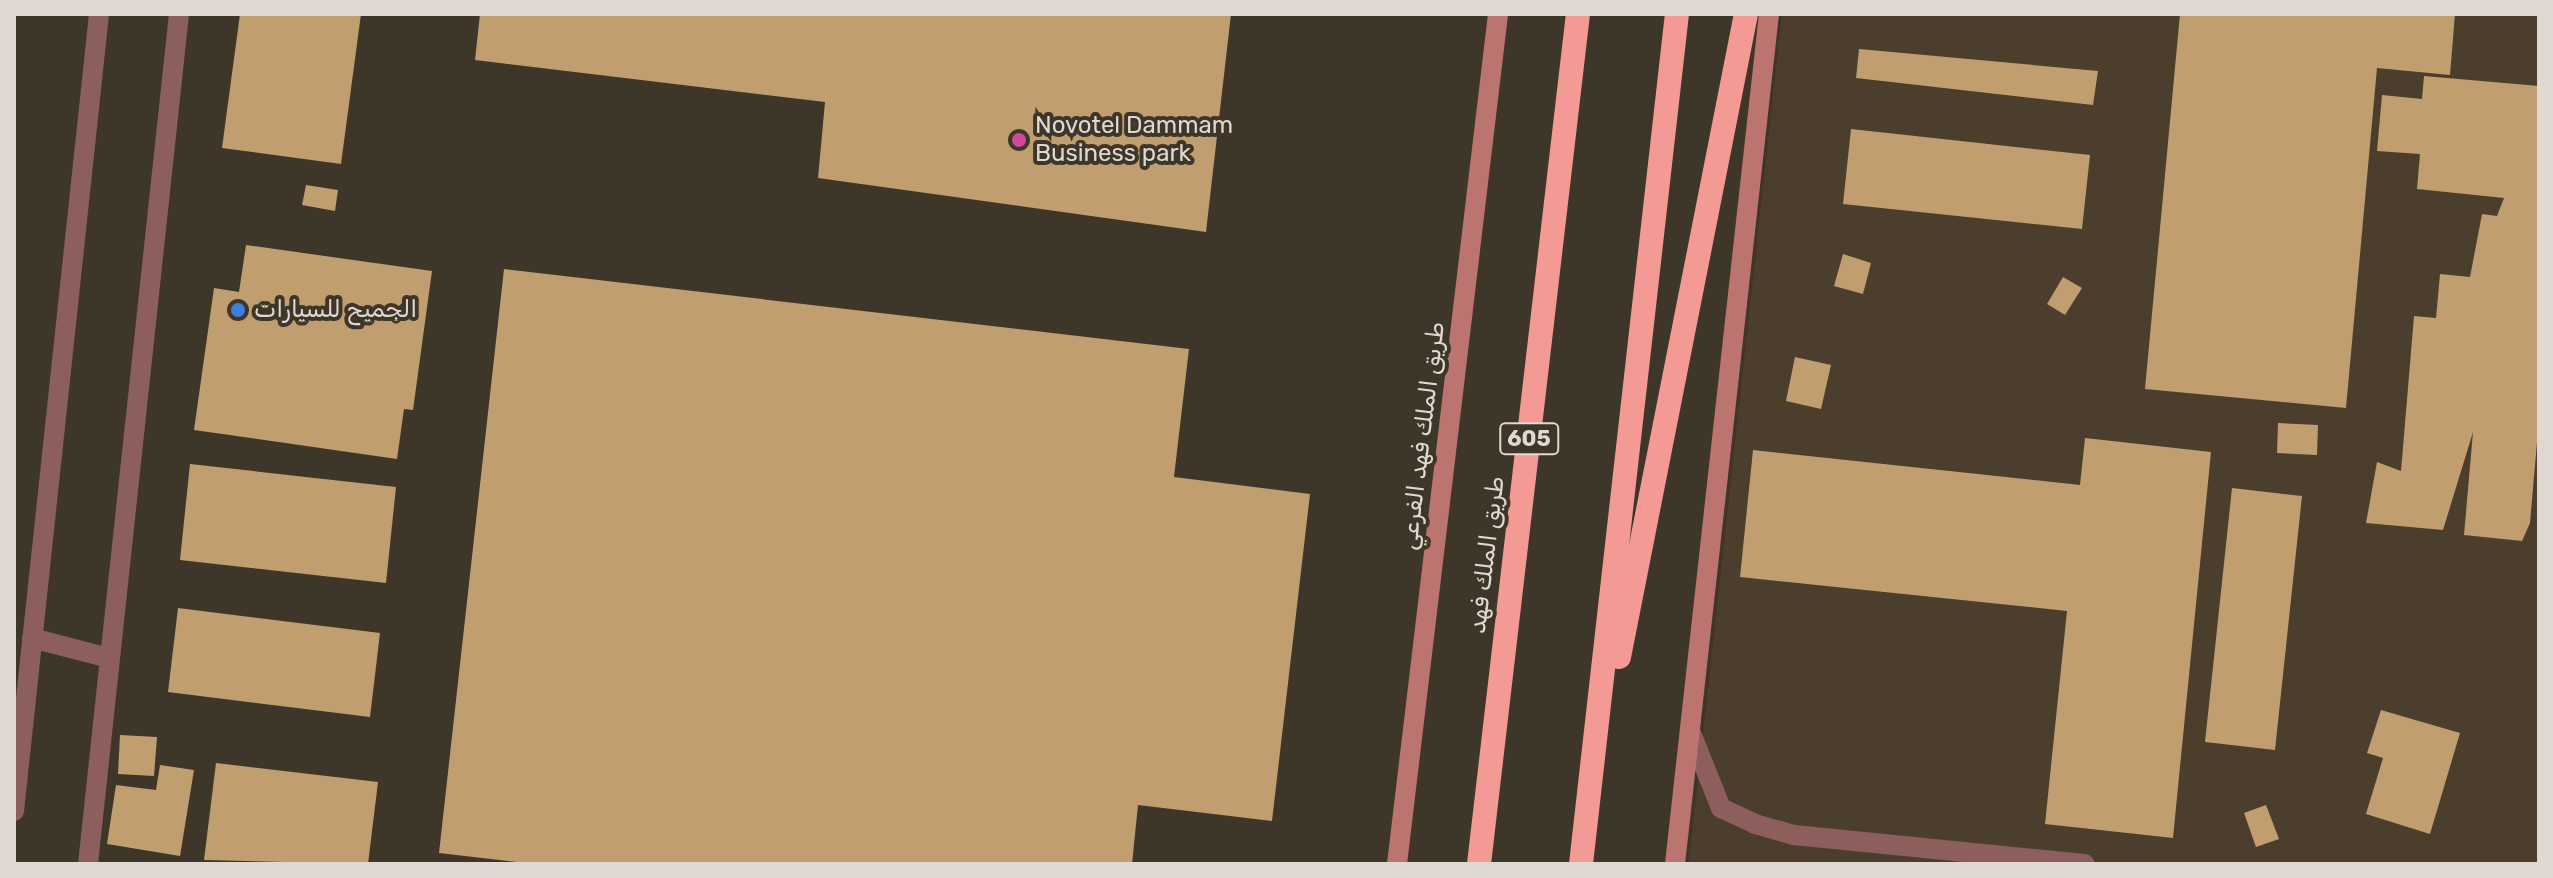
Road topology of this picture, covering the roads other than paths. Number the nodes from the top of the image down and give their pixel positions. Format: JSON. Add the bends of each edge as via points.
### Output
{"nodes":[{"id":1,"x":99,"y":14,"type":"edge"},
{"id":2,"x":179,"y":14,"type":"edge"},
{"id":3,"x":1498,"y":14,"type":"edge"},
{"id":4,"x":1578,"y":14,"type":"edge"},
{"id":5,"x":1677,"y":14,"type":"edge"},
{"id":6,"x":1746,"y":14,"type":"edge"},
{"id":7,"x":1769,"y":14,"type":"edge"},
{"id":8,"x":32,"y":638,"type":"junction"},
{"id":9,"x":109,"y":658,"type":"junction"},
{"id":10,"x":1691,"y":733,"type":"junction"},
{"id":11,"x":14,"y":811,"type":"edge"},
{"id":12,"x":1586,"y":825,"type":"junction"},
{"id":13,"x":88,"y":864,"type":"edge"},
{"id":14,"x":1397,"y":864,"type":"edge"},
{"id":15,"x":1479,"y":864,"type":"edge"},
{"id":16,"x":1581,"y":864,"type":"edge"},
{"id":17,"x":1675,"y":864,"type":"edge"},
{"id":18,"x":2085,"y":864,"type":"edge"}],
"edges":[{"from":1,"to":8,"type":"street"},
{"from":2,"to":9,"type":"street"},
{"from":3,"to":14,"type":"main road","name":"طريق الملك فهد الفرعي"},
{"from":4,"to":15,"type":"highway","name":"طريق الملك فهد","number":"605"},
{"from":5,"to":12,"type":"highway"},
{"from":6,"to":12,"type":"highway"},
{"from":7,"to":10,"type":"main road"},
{"from":8,"to":9,"type":"street"},
{"from":8,"to":11,"type":"street"},
{"from":9,"to":13,"type":"street"},
{"from":10,"to":17,"type":"main road"},
{"from":10,"to":18,"type":"street","via":[[1721,808],[1755,824],[1794,835]]},
{"from":12,"to":16,"type":"highway"}]}
